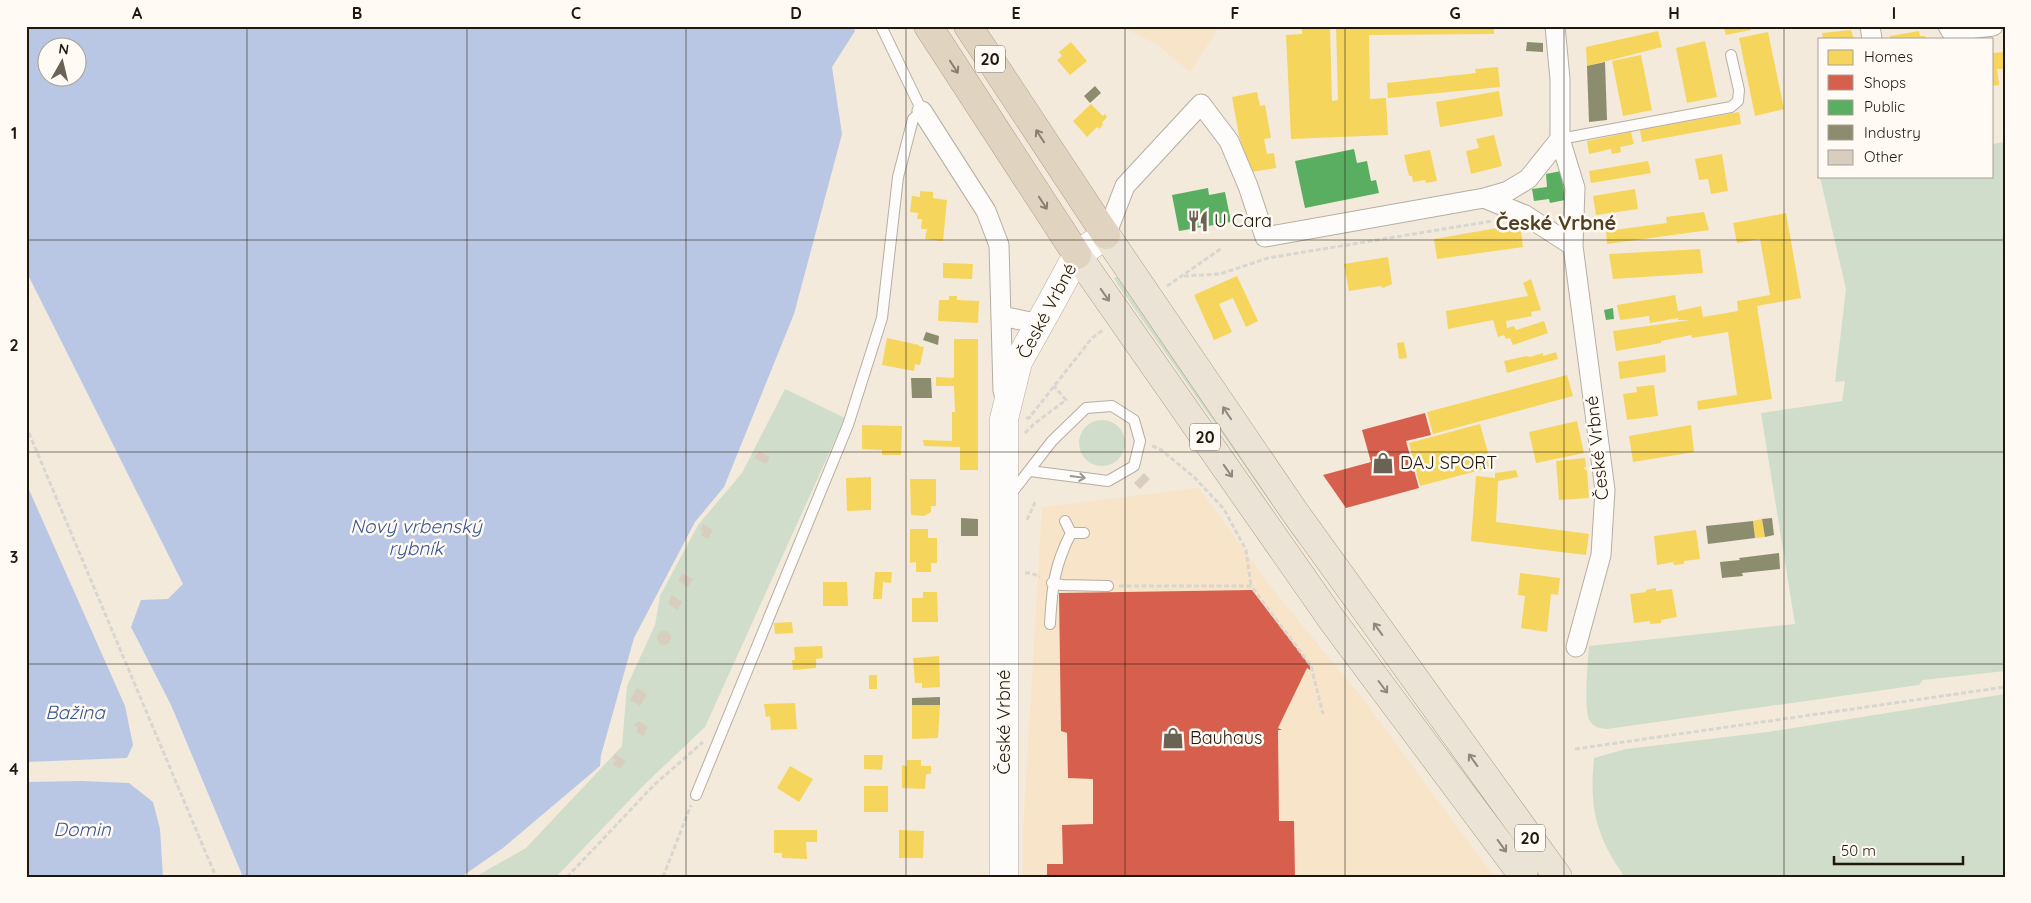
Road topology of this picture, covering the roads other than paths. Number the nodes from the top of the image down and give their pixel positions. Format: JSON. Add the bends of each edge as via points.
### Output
{"nodes":[{"id":1,"x":881,"y":26,"type":"edge"},
{"id":2,"x":928,"y":26,"type":"edge"},
{"id":3,"x":968,"y":26,"type":"edge"},
{"id":4,"x":1555,"y":26,"type":"edge"},
{"id":5,"x":1948,"y":26,"type":"edge"},
{"id":6,"x":1993,"y":26,"type":"edge"},
{"id":7,"x":1731,"y":55,"type":"dead end"},
{"id":8,"x":922,"y":111,"type":"junction"},
{"id":9,"x":1560,"y":139,"type":"junction"},
{"id":10,"x":1484,"y":198,"type":"junction"},
{"id":11,"x":1106,"y":235,"type":"junction"},
{"id":12,"x":1573,"y":246,"type":"junction"},
{"id":13,"x":1077,"y":255,"type":"junction"},
{"id":14,"x":1002,"y":316,"type":"junction"},
{"id":15,"x":1039,"y":324,"type":"junction"},
{"id":16,"x":1016,"y":422,"type":"junction"},
{"id":17,"x":1030,"y":471,"type":"junction"},
{"id":18,"x":1003,"y":504,"type":"junction"},
{"id":19,"x":1065,"y":521,"type":"dead end"},
{"id":20,"x":1070,"y":533,"type":"junction"},
{"id":21,"x":1084,"y":533,"type":"dead end"},
{"id":22,"x":1052,"y":583,"type":"junction"},
{"id":23,"x":1108,"y":586,"type":"road end"},
{"id":24,"x":1050,"y":624,"type":"dead end"},
{"id":25,"x":1576,"y":647,"type":"dead end"},
{"id":26,"x":696,"y":795,"type":"road end"},
{"id":27,"x":1502,"y":800,"type":"junction"},
{"id":28,"x":1479,"y":815,"type":"junction"},
{"id":29,"x":1004,"y":877,"type":"edge"},
{"id":30,"x":1524,"y":877,"type":"edge"},
{"id":31,"x":1558,"y":877,"type":"edge"}],
"edges":[{"from":1,"to":8,"type":"lane"},
{"from":2,"to":13,"type":"highway","number":"20","one_way":true},
{"from":11,"to":3,"type":"highway","number":"20","one_way":true},
{"from":4,"to":9,"type":"street","name":"České Vrbné","via":[[1560,79]]},
{"from":5,"to":6,"type":"street","via":[[1951,31]]},
{"from":7,"to":9,"type":"lane","via":[[1739,90],[1738,101],[1731,107]]},
{"from":8,"to":14,"type":"street","via":[[986,211],[999,245]]},
{"from":8,"to":26,"type":"lane","via":[[912,119],[898,177],[882,318],[848,425]]},
{"from":9,"to":10,"type":"street","via":[[1528,179],[1508,191]]},
{"from":9,"to":12,"type":"street","name":"České Vrbné","via":[[1575,188]]},
{"from":10,"to":11,"type":"street","via":[[1265,237],[1229,141],[1201,104],[1125,186]]},
{"from":10,"to":12,"type":"street","via":[[1525,215]]},
{"from":11,"to":13,"type":"street","name":"České Vrbné"},
{"from":27,"to":11,"type":"main road","number":"20","one_way":true,"via":[[1294,511]]},
{"from":12,"to":25,"type":"street","name":"České Vrbné","via":[[1605,490],[1600,555]]},
{"from":13,"to":15,"type":"street","name":"České Vrbné"},
{"from":13,"to":28,"type":"main road","number":"20","one_way":true,"via":[[1332,620]]},
{"from":14,"to":15,"type":"street"},
{"from":14,"to":16,"type":"street"},
{"from":15,"to":16,"type":"street","name":"České Vrbné","via":[[1018,362]]},
{"from":16,"to":18,"type":"street","name":"České Vrbné"},
{"from":17,"to":17,"type":"lane","one_way":true,"via":[[1108,481],[1134,466],[1140,441],[1134,420],[1112,406],[1086,408],[1052,441]]},
{"from":17,"to":18,"type":"lane"},
{"from":18,"to":29,"type":"street","name":"České Vrbné"},
{"from":19,"to":20,"type":"lane"},
{"from":20,"to":21,"type":"lane"},
{"from":20,"to":22,"type":"lane"},
{"from":22,"to":23,"type":"lane"},
{"from":22,"to":24,"type":"lane"},
{"from":27,"to":28,"type":"street"},
{"from":27,"to":31,"type":"main road","number":"20"},
{"from":28,"to":30,"type":"main road","number":"20","one_way":true}]}
